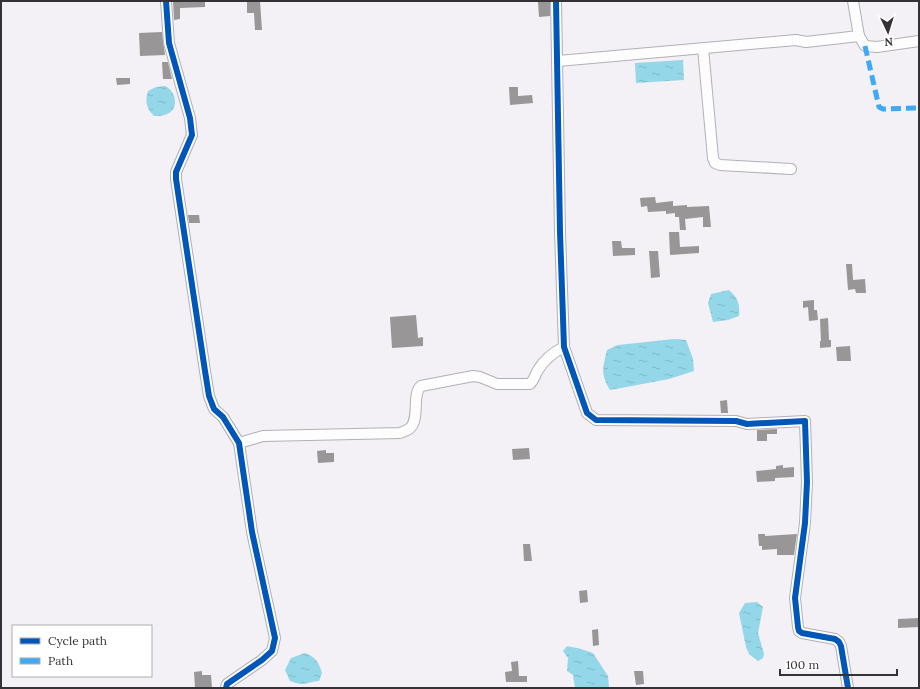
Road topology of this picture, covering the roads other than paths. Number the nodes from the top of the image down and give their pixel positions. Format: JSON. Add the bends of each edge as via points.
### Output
{"nodes":[{"id":1,"x":166,"y":1,"type":"edge"},
{"id":2,"x":556,"y":1,"type":"edge"},
{"id":3,"x":853,"y":1,"type":"edge"},
{"id":4,"x":860,"y":36,"type":"junction"},
{"id":5,"x":919,"y":41,"type":"edge"},
{"id":6,"x":703,"y":48,"type":"junction"},
{"id":7,"x":558,"y":61,"type":"junction"},
{"id":8,"x":791,"y":169,"type":"dead end"},
{"id":9,"x":564,"y":347,"type":"junction"},
{"id":10,"x":239,"y":443,"type":"junction"},
{"id":11,"x":226,"y":688,"type":"edge"},
{"id":12,"x":848,"y":688,"type":"edge"}],
"edges":[{"from":1,"to":10,"type":"street","via":[[169,43],[190,118],[192,135],[176,172],[176,179],[199,337],[214,409],[223,417]]},
{"from":2,"to":7,"type":"street"},
{"from":3,"to":4,"type":"street"},
{"from":4,"to":5,"type":"street","via":[[866,46],[877,47]]},
{"from":4,"to":6,"type":"street"},
{"from":6,"to":7,"type":"street"},
{"from":6,"to":8,"type":"street","via":[[715,163]]},
{"from":7,"to":9,"type":"street"},
{"from":9,"to":10,"type":"street","via":[[542,364],[530,384],[497,384],[473,376],[421,386],[414,422],[409,429],[400,433],[263,436]]},
{"from":9,"to":12,"type":"street","via":[[587,413],[596,420],[736,421],[747,424],[805,422],[807,482],[805,523],[795,598],[798,627],[802,633],[839,642],[842,646]]},
{"from":10,"to":11,"type":"street","via":[[252,532],[275,638],[272,651],[227,684]]}]}
